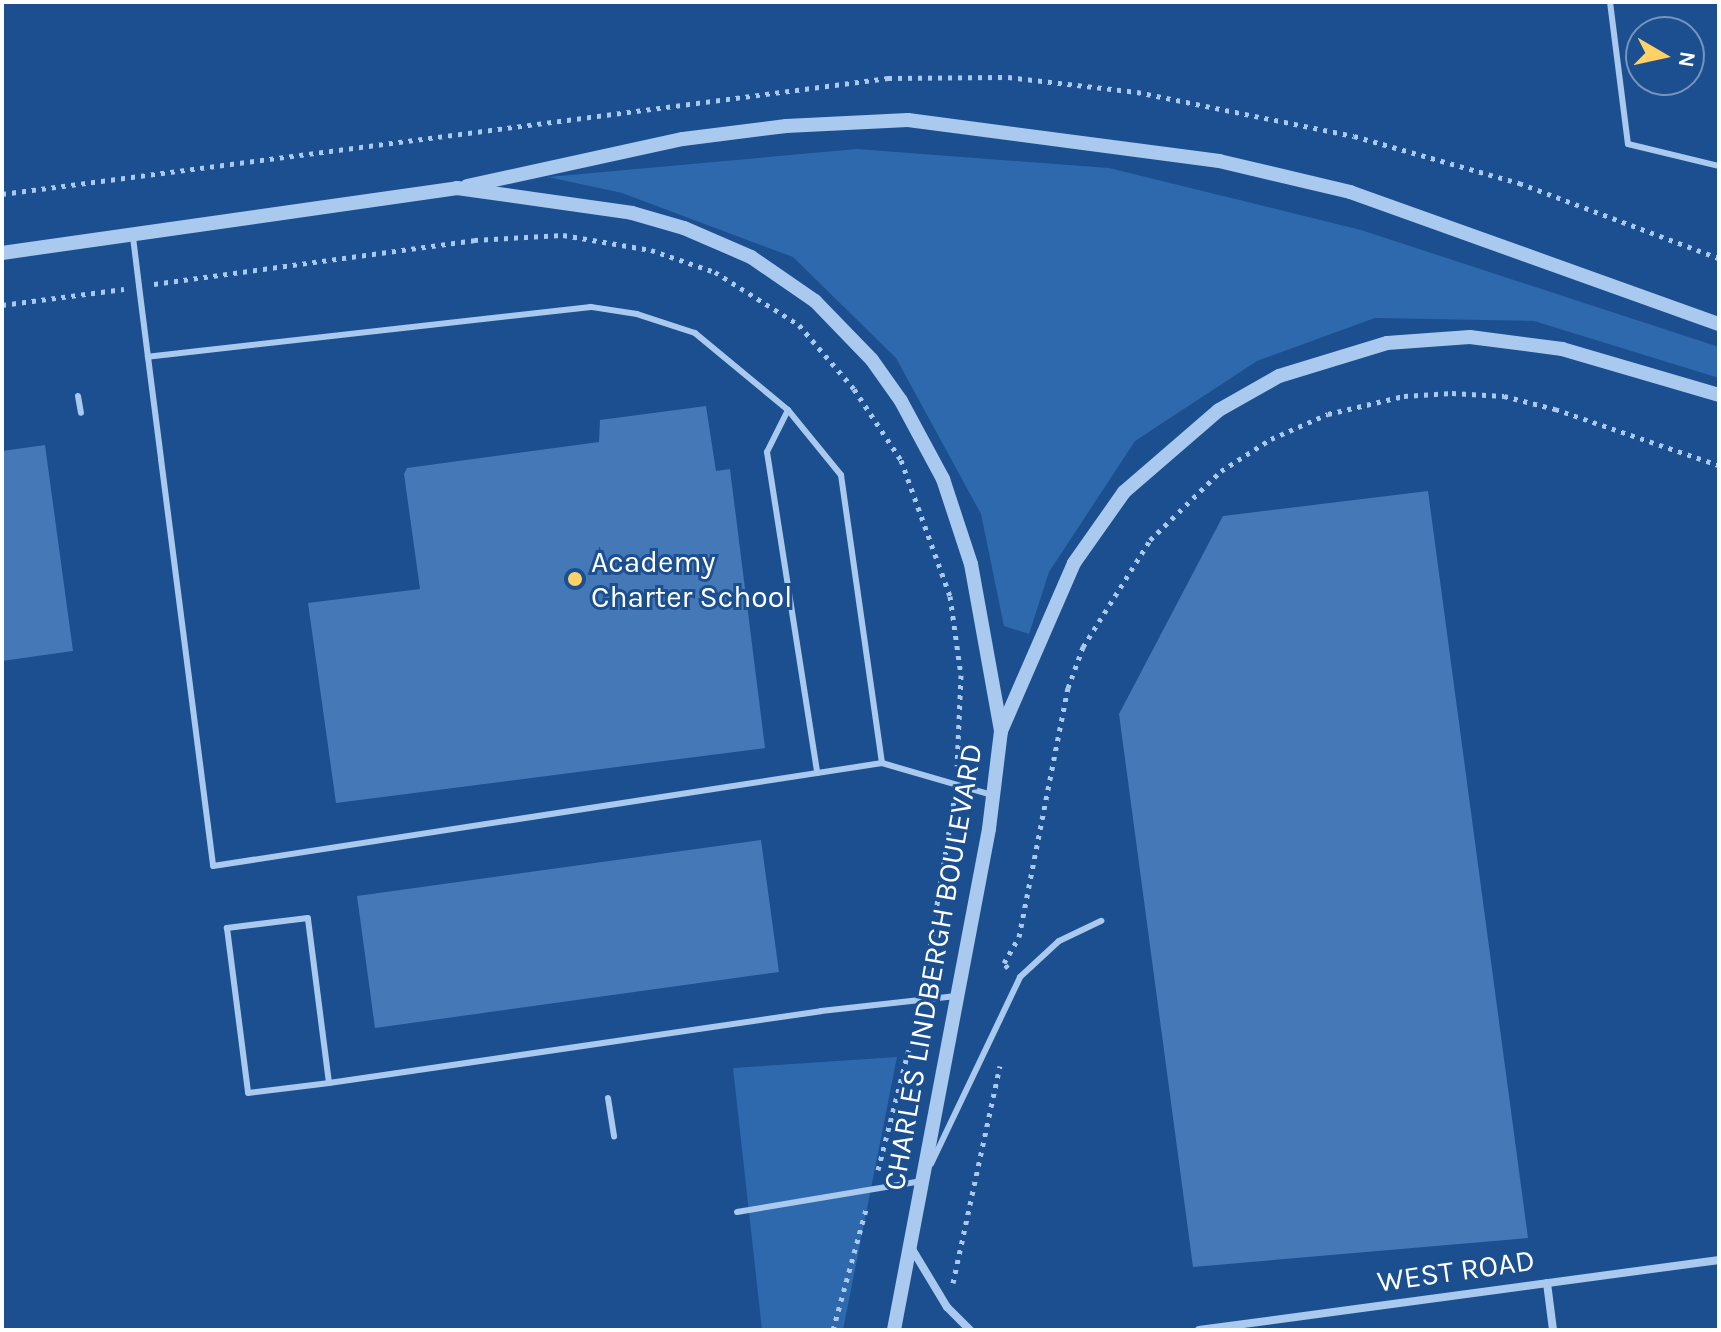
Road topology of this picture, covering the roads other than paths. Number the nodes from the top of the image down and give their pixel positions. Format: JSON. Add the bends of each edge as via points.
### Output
{"nodes":[{"id":1,"x":1610,"y":2,"type":"edge"},
{"id":2,"x":1719,"y":166,"type":"edge"},
{"id":3,"x":457,"y":188,"type":"junction"},
{"id":4,"x":132,"y":234,"type":"junction"},
{"id":5,"x":2,"y":253,"type":"edge"},
{"id":6,"x":1719,"y":324,"type":"edge"},
{"id":7,"x":148,"y":357,"type":"junction"},
{"id":8,"x":1719,"y":395,"type":"edge"},
{"id":9,"x":78,"y":396,"type":"dead end"},
{"id":10,"x":788,"y":410,"type":"junction"},
{"id":11,"x":81,"y":413,"type":"dead end"},
{"id":12,"x":1001,"y":731,"type":"junction"},
{"id":13,"x":882,"y":763,"type":"junction"},
{"id":14,"x":817,"y":773,"type":"junction"},
{"id":15,"x":992,"y":795,"type":"junction"},
{"id":16,"x":1101,"y":921,"type":"dead end"},
{"id":17,"x":956,"y":996,"type":"junction"},
{"id":18,"x":329,"y":1083,"type":"junction"},
{"id":19,"x":608,"y":1098,"type":"dead end"},
{"id":20,"x":614,"y":1137,"type":"dead end"},
{"id":21,"x":922,"y":1182,"type":"junction"},
{"id":22,"x":737,"y":1212,"type":"dead end"},
{"id":23,"x":912,"y":1249,"type":"junction"},
{"id":24,"x":1719,"y":1260,"type":"edge"},
{"id":25,"x":1547,"y":1283,"type":"junction"},
{"id":26,"x":894,"y":1330,"type":"edge"},
{"id":27,"x":970,"y":1330,"type":"edge"},
{"id":28,"x":1199,"y":1330,"type":"edge"},
{"id":29,"x":1553,"y":1330,"type":"edge"}],
"edges":[{"from":1,"to":2,"type":"lane","via":[[1628,144]]},
{"from":3,"to":4,"type":"street","name":"CHARLES LINDBERGH BOULEVARD"},
{"from":3,"to":6,"type":"street","via":[[683,139],[786,126],[908,120],[1219,161],[1350,192]]},
{"from":3,"to":12,"type":"street","name":"CHARLES LINDBERGH BOULEVARD","via":[[632,213],[684,228],[751,257],[815,301],[893,390],[943,479],[971,564]]},
{"from":4,"to":5,"type":"street","name":"CHARLES LINDBERGH BOULEVARD"},
{"from":4,"to":7,"type":"lane"},
{"from":7,"to":10,"type":"lane","via":[[591,307],[637,314],[695,333]]},
{"from":7,"to":14,"type":"lane","via":[[213,866]]},
{"from":8,"to":12,"type":"street","via":[[1562,349],[1470,337],[1387,343],[1279,376],[1219,410],[1124,492],[1074,563]]},
{"from":9,"to":11,"type":"lane"},
{"from":10,"to":13,"type":"lane","via":[[841,475]]},
{"from":10,"to":14,"type":"lane","via":[[767,452]]},
{"from":12,"to":15,"type":"street","name":"CHARLES LINDBERGH BOULEVARD"},
{"from":13,"to":14,"type":"lane"},
{"from":13,"to":15,"type":"lane"},
{"from":15,"to":17,"type":"street","name":"CHARLES LINDBERGH BOULEVARD"},
{"from":16,"to":21,"type":"lane","via":[[1059,941],[1020,977]]},
{"from":17,"to":18,"type":"lane"},
{"from":17,"to":21,"type":"street","name":"CHARLES LINDBERGH BOULEVARD"},
{"from":18,"to":18,"type":"lane","via":[[248,1093],[227,928],[308,918]]},
{"from":19,"to":20,"type":"lane"},
{"from":21,"to":22,"type":"lane"},
{"from":21,"to":23,"type":"street","name":"CHARLES LINDBERGH BOULEVARD"},
{"from":23,"to":26,"type":"street","name":"CHARLES LINDBERGH BOULEVARD"},
{"from":23,"to":27,"type":"street","via":[[947,1307]]},
{"from":24,"to":25,"type":"street","name":"WEST ROAD"},
{"from":25,"to":28,"type":"street","name":"WEST ROAD"},
{"from":25,"to":29,"type":"street"}]}
